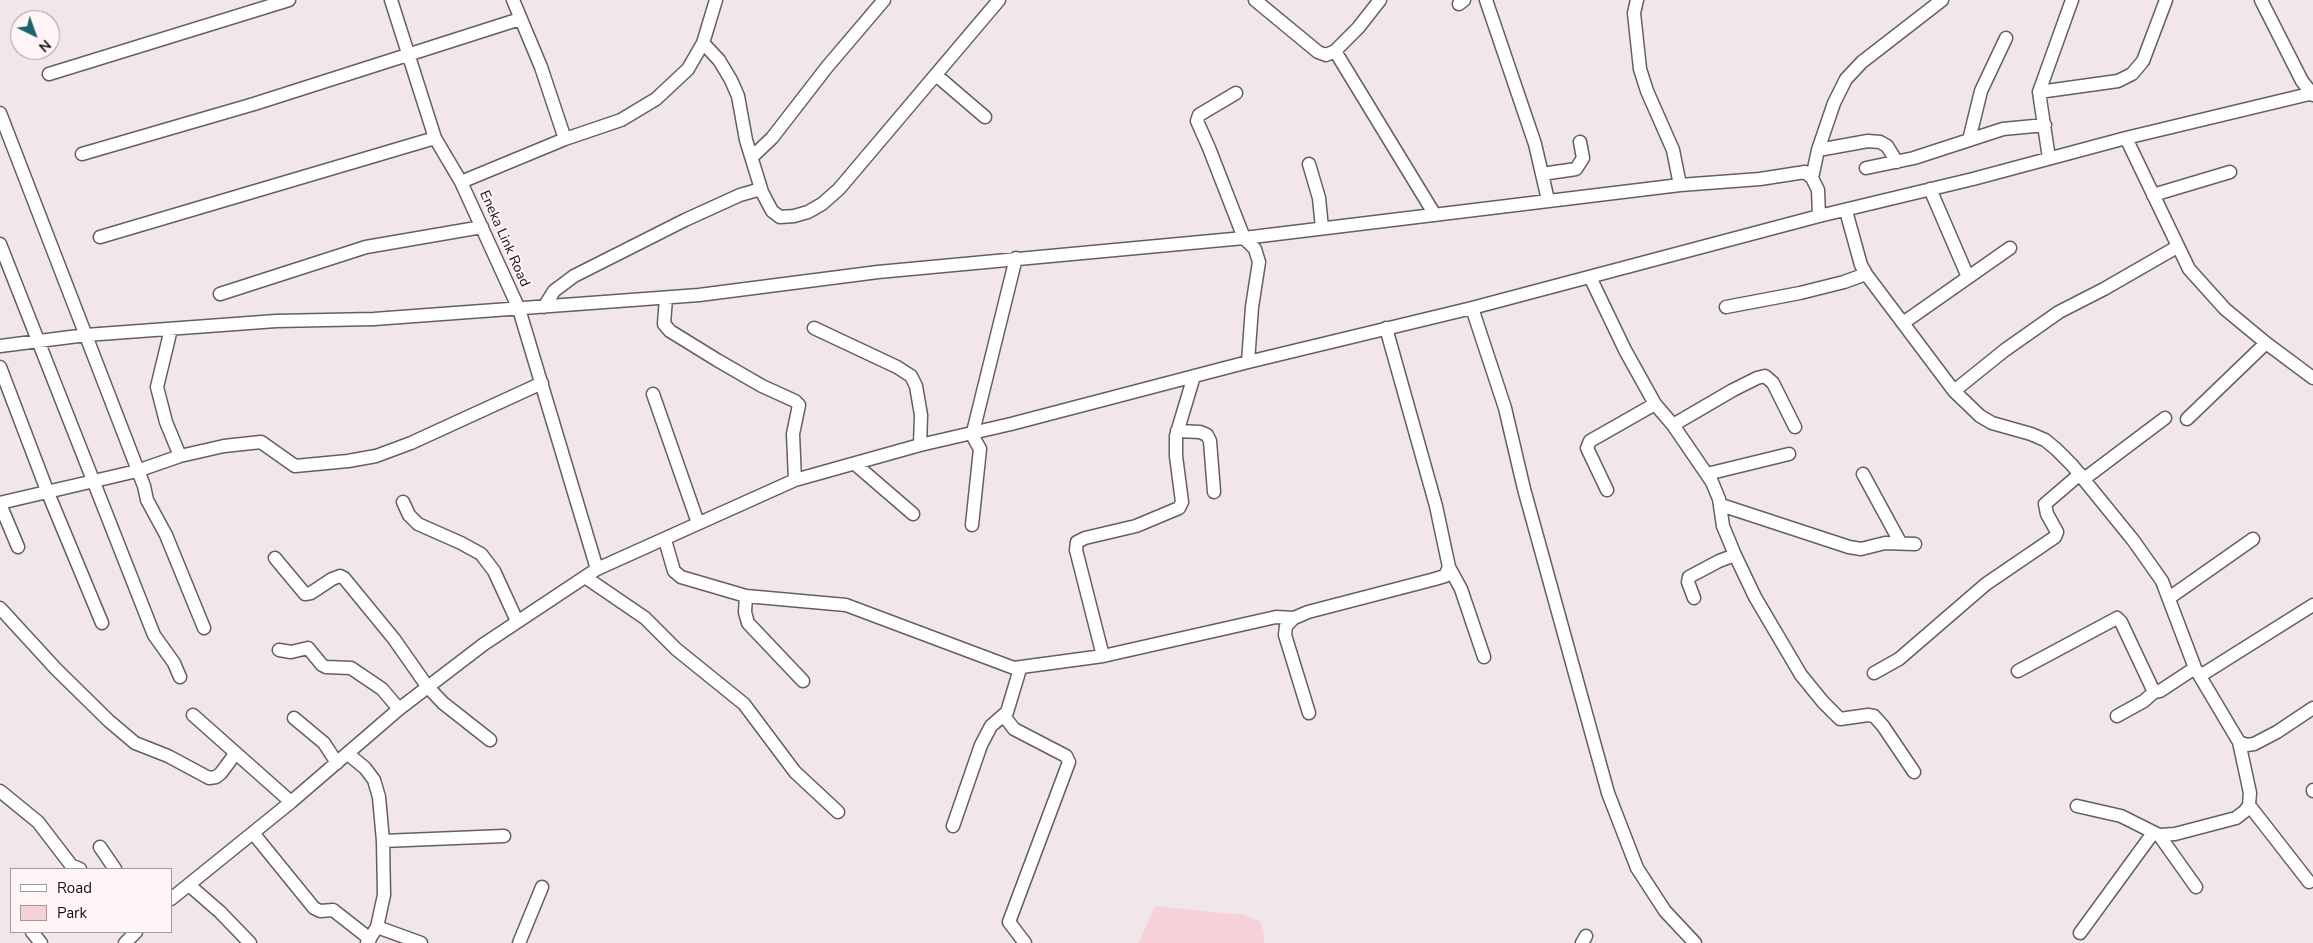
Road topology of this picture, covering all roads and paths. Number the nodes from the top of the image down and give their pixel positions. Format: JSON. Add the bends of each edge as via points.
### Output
{"nodes":[{"id":1,"x":289,"y":0,"type":"edge"},
{"id":2,"x":391,"y":0,"type":"edge"},
{"id":3,"x":513,"y":0,"type":"edge"},
{"id":4,"x":716,"y":0,"type":"edge"},
{"id":5,"x":884,"y":0,"type":"edge"},
{"id":6,"x":999,"y":0,"type":"edge"},
{"id":7,"x":1255,"y":0,"type":"edge"},
{"id":8,"x":1380,"y":0,"type":"edge"},
{"id":9,"x":1486,"y":0,"type":"edge"},
{"id":10,"x":1637,"y":0,"type":"edge"},
{"id":11,"x":1942,"y":0,"type":"edge"},
{"id":12,"x":2072,"y":0,"type":"edge"},
{"id":13,"x":2166,"y":0,"type":"edge"},
{"id":14,"x":2261,"y":0,"type":"edge"},
{"id":15,"x":520,"y":18,"type":"junction"},
{"id":16,"x":2006,"y":38,"type":"dead end"},
{"id":17,"x":702,"y":43,"type":"junction"},
{"id":18,"x":1335,"y":50,"type":"junction"},
{"id":19,"x":409,"y":55,"type":"junction"},
{"id":20,"x":49,"y":74,"type":"dead end"},
{"id":21,"x":936,"y":75,"type":"junction"},
{"id":22,"x":2039,"y":92,"type":"junction"},
{"id":23,"x":1236,"y":93,"type":"dead end"},
{"id":24,"x":2313,"y":94,"type":"edge"},
{"id":25,"x":0,"y":113,"type":"edge"},
{"id":26,"x":986,"y":117,"type":"dead end"},
{"id":27,"x":2045,"y":125,"type":"junction"},
{"id":28,"x":435,"y":138,"type":"junction"},
{"id":29,"x":2126,"y":138,"type":"junction"},
{"id":30,"x":565,"y":139,"type":"junction"},
{"id":31,"x":1970,"y":140,"type":"junction"},
{"id":32,"x":1580,"y":142,"type":"dead end"},
{"id":33,"x":1818,"y":150,"type":"junction"},
{"id":34,"x":82,"y":154,"type":"dead end"},
{"id":35,"x":752,"y":157,"type":"junction"},
{"id":36,"x":2049,"y":158,"type":"junction"},
{"id":37,"x":1897,"y":162,"type":"junction"},
{"id":38,"x":1309,"y":164,"type":"dead end"},
{"id":39,"x":1866,"y":168,"type":"dead end"},
{"id":40,"x":2230,"y":172,"type":"dead end"},
{"id":41,"x":1542,"y":174,"type":"junction"},
{"id":42,"x":1812,"y":178,"type":"junction"},
{"id":43,"x":461,"y":182,"type":"junction"},
{"id":44,"x":1680,"y":185,"type":"junction"},
{"id":45,"x":761,"y":189,"type":"junction"},
{"id":46,"x":1930,"y":189,"type":"junction"},
{"id":47,"x":2153,"y":195,"type":"junction"},
{"id":48,"x":1548,"y":200,"type":"junction"},
{"id":49,"x":1846,"y":211,"type":"junction"},
{"id":50,"x":1435,"y":215,"type":"junction"},
{"id":51,"x":1819,"y":216,"type":"junction"},
{"id":52,"x":482,"y":227,"type":"junction"},
{"id":53,"x":1322,"y":228,"type":"junction"},
{"id":54,"x":100,"y":237,"type":"dead end"},
{"id":55,"x":1244,"y":238,"type":"junction"},
{"id":56,"x":0,"y":244,"type":"edge"},
{"id":57,"x":2177,"y":247,"type":"junction"},
{"id":58,"x":2010,"y":248,"type":"dead end"},
{"id":59,"x":1016,"y":258,"type":"junction"},
{"id":60,"x":1866,"y":274,"type":"junction"},
{"id":61,"x":1968,"y":277,"type":"junction"},
{"id":62,"x":1590,"y":278,"type":"junction"},
{"id":63,"x":220,"y":294,"type":"dead end"},
{"id":64,"x":666,"y":298,"type":"junction"},
{"id":65,"x":544,"y":307,"type":"junction"},
{"id":66,"x":1726,"y":307,"type":"dead end"},
{"id":67,"x":1472,"y":308,"type":"junction"},
{"id":68,"x":519,"y":309,"type":"junction"},
{"id":69,"x":1903,"y":323,"type":"junction"},
{"id":70,"x":814,"y":328,"type":"dead end"},
{"id":71,"x":1386,"y":328,"type":"junction"},
{"id":72,"x":171,"y":329,"type":"junction"},
{"id":73,"x":86,"y":335,"type":"junction"},
{"id":74,"x":38,"y":341,"type":"junction"},
{"id":75,"x":2266,"y":343,"type":"junction"},
{"id":76,"x":0,"y":346,"type":"edge"},
{"id":77,"x":1248,"y":362,"type":"junction"},
{"id":78,"x":0,"y":367,"type":"edge"},
{"id":79,"x":1194,"y":376,"type":"junction"},
{"id":80,"x":2313,"y":378,"type":"edge"},
{"id":81,"x":542,"y":383,"type":"junction"},
{"id":82,"x":1954,"y":391,"type":"junction"},
{"id":83,"x":653,"y":394,"type":"dead end"},
{"id":84,"x":1655,"y":404,"type":"junction"},
{"id":85,"x":2165,"y":418,"type":"dead end"},
{"id":86,"x":2187,"y":419,"type":"dead end"},
{"id":87,"x":1673,"y":425,"type":"junction"},
{"id":88,"x":1796,"y":427,"type":"dead end"},
{"id":89,"x":1177,"y":431,"type":"junction"},
{"id":90,"x":972,"y":432,"type":"junction"},
{"id":91,"x":920,"y":445,"type":"junction"},
{"id":92,"x":1788,"y":454,"type":"dead end"},
{"id":93,"x":180,"y":456,"type":"junction"},
{"id":94,"x":855,"y":464,"type":"junction"},
{"id":95,"x":137,"y":471,"type":"junction"},
{"id":96,"x":1707,"y":474,"type":"junction"},
{"id":97,"x":1863,"y":474,"type":"dead end"},
{"id":98,"x":2082,"y":477,"type":"junction"},
{"id":99,"x":94,"y":480,"type":"junction"},
{"id":100,"x":795,"y":480,"type":"junction"},
{"id":101,"x":1607,"y":490,"type":"dead end"},
{"id":102,"x":1214,"y":492,"type":"dead end"},
{"id":103,"x":48,"y":493,"type":"junction"},
{"id":104,"x":403,"y":502,"type":"dead end"},
{"id":105,"x":0,"y":503,"type":"edge"},
{"id":106,"x":1721,"y":505,"type":"junction"},
{"id":107,"x":913,"y":514,"type":"dead end"},
{"id":108,"x":698,"y":523,"type":"junction"},
{"id":109,"x":972,"y":525,"type":"dead end"},
{"id":110,"x":2253,"y":539,"type":"dead end"},
{"id":111,"x":665,"y":540,"type":"junction"},
{"id":112,"x":1900,"y":542,"type":"junction"},
{"id":113,"x":1915,"y":544,"type":"dead end"},
{"id":114,"x":18,"y":547,"type":"dead end"},
{"id":115,"x":1736,"y":555,"type":"junction"},
{"id":116,"x":275,"y":558,"type":"dead end"},
{"id":117,"x":1449,"y":567,"type":"junction"},
{"id":118,"x":598,"y":569,"type":"junction"},
{"id":119,"x":585,"y":577,"type":"junction"},
{"id":120,"x":746,"y":596,"type":"junction"},
{"id":121,"x":1694,"y":598,"type":"dead end"},
{"id":122,"x":2169,"y":598,"type":"junction"},
{"id":123,"x":2313,"y":605,"type":"edge"},
{"id":124,"x":0,"y":608,"type":"edge"},
{"id":125,"x":1294,"y":618,"type":"junction"},
{"id":126,"x":518,"y":621,"type":"junction"},
{"id":127,"x":102,"y":622,"type":"dead end"},
{"id":128,"x":204,"y":628,"type":"dead end"},
{"id":129,"x":279,"y":650,"type":"dead end"},
{"id":130,"x":1103,"y":656,"type":"junction"},
{"id":131,"x":1484,"y":657,"type":"dead end"},
{"id":132,"x":1020,"y":669,"type":"junction"},
{"id":133,"x":2018,"y":671,"type":"dead end"},
{"id":134,"x":2198,"y":672,"type":"junction"},
{"id":135,"x":1874,"y":673,"type":"dead end"},
{"id":136,"x":180,"y":677,"type":"dead end"},
{"id":137,"x":803,"y":682,"type":"dead end"},
{"id":138,"x":427,"y":686,"type":"junction"},
{"id":139,"x":2154,"y":692,"type":"junction"},
{"id":140,"x":2313,"y":708,"type":"edge"},
{"id":141,"x":399,"y":709,"type":"junction"},
{"id":142,"x":1309,"y":713,"type":"dead end"},
{"id":143,"x":193,"y":715,"type":"dead end"},
{"id":144,"x":1004,"y":716,"type":"junction"},
{"id":145,"x":2117,"y":716,"type":"dead end"},
{"id":146,"x":294,"y":718,"type":"dead end"},
{"id":147,"x":490,"y":740,"type":"dead end"},
{"id":148,"x":2239,"y":742,"type":"junction"},
{"id":149,"x":235,"y":754,"type":"junction"},
{"id":150,"x":348,"y":754,"type":"junction"},
{"id":151,"x":337,"y":763,"type":"junction"},
{"id":152,"x":1914,"y":772,"type":"dead end"},
{"id":153,"x":0,"y":790,"type":"edge"},
{"id":154,"x":291,"y":802,"type":"junction"},
{"id":155,"x":2249,"y":804,"type":"junction"},
{"id":156,"x":2077,"y":806,"type":"dead end"},
{"id":157,"x":838,"y":812,"type":"dead end"},
{"id":158,"x":953,"y":826,"type":"dead end"},
{"id":159,"x":253,"y":833,"type":"junction"},
{"id":160,"x":2156,"y":834,"type":"junction"},
{"id":161,"x":504,"y":836,"type":"dead end"},
{"id":162,"x":384,"y":841,"type":"junction"},
{"id":163,"x":100,"y":847,"type":"dead end"},
{"id":164,"x":78,"y":868,"type":"edge"},
{"id":165,"x":114,"y":868,"type":"edge"},
{"id":166,"x":2309,"y":882,"type":"dead end"},
{"id":167,"x":189,"y":885,"type":"junction"},
{"id":168,"x":2196,"y":886,"type":"dead end"},
{"id":169,"x":542,"y":887,"type":"dead end"},
{"id":170,"x":172,"y":898,"type":"edge"},
{"id":171,"x":377,"y":927,"type":"junction"},
{"id":172,"x":2080,"y":932,"type":"dead end"},
{"id":173,"x":33,"y":933,"type":"edge"},
{"id":174,"x":368,"y":941,"type":"edge"},
{"id":175,"x":41,"y":943,"type":"edge"},
{"id":176,"x":250,"y":943,"type":"edge"},
{"id":177,"x":421,"y":943,"type":"edge"},
{"id":178,"x":518,"y":943,"type":"edge"},
{"id":179,"x":1024,"y":943,"type":"edge"},
{"id":180,"x":1695,"y":943,"type":"edge"}],
"edges":[{"from":1,"to":20,"type":"street"},
{"from":2,"to":19,"type":"street"},
{"from":3,"to":15,"type":"street"},
{"from":4,"to":17,"type":"street","name":"Eneka Link Road"},
{"from":5,"to":35,"type":"street","via":[[772,138]]},
{"from":6,"to":21,"type":"street"},
{"from":7,"to":18,"type":"street","via":[[1318,52],[1326,55]]},
{"from":8,"to":18,"type":"street"},
{"from":9,"to":41,"type":"street","via":[[1519,92]]},
{"from":10,"to":44,"type":"street","via":[[1634,13],[1640,69],[1673,150]]},
{"from":11,"to":33,"type":"street","via":[[1862,62],[1846,80],[1834,103]]},
{"from":12,"to":22,"type":"street"},
{"from":13,"to":22,"type":"street","via":[[2143,61],[2132,74],[2118,81]]},
{"from":14,"to":24,"type":"street","via":[[2302,80]]},
{"from":15,"to":19,"type":"street"},
{"from":15,"to":30,"type":"street","via":[[541,67]]},
{"from":16,"to":31,"type":"street","via":[[1981,91]]},
{"from":17,"to":30,"type":"street","name":"Eneka Link Road","via":[[688,69],[656,99],[622,120]]},
{"from":17,"to":35,"type":"street","via":[[719,60],[731,80],[738,96]]},
{"from":18,"to":50,"type":"street"},
{"from":19,"to":28,"type":"street"},
{"from":19,"to":34,"type":"street"},
{"from":21,"to":26,"type":"street"},
{"from":21,"to":45,"type":"street","via":[[839,189],[822,204],[808,212],[780,217],[772,211]]},
{"from":22,"to":27,"type":"street"},
{"from":23,"to":55,"type":"street","via":[[1197,121]]},
{"from":24,"to":29,"type":"street"},
{"from":25,"to":73,"type":"street"},
{"from":27,"to":31,"type":"street","via":[[2003,129]]},
{"from":27,"to":36,"type":"street"},
{"from":28,"to":43,"type":"street"},
{"from":28,"to":54,"type":"street"},
{"from":29,"to":36,"type":"street"},
{"from":29,"to":47,"type":"street"},
{"from":30,"to":43,"type":"street","name":"Eneka Link Road"},
{"from":31,"to":37,"type":"street"},
{"from":32,"to":41,"type":"street","via":[[1583,158],[1576,168]]},
{"from":33,"to":37,"type":"street","via":[[1880,142],[1887,146]]},
{"from":33,"to":42,"type":"street"},
{"from":35,"to":45,"type":"street"},
{"from":36,"to":46,"type":"street"},
{"from":37,"to":39,"type":"street"},
{"from":38,"to":53,"type":"street","via":[[1319,198]]},
{"from":40,"to":47,"type":"street"},
{"from":41,"to":48,"type":"street"},
{"from":42,"to":44,"type":"street","via":[[1805,172]]},
{"from":42,"to":51,"type":"street","via":[[1818,190]]},
{"from":43,"to":52,"type":"street","name":"Eneka Link Road"},
{"from":44,"to":48,"type":"street"},
{"from":45,"to":65,"type":"street","via":[[685,220],[574,276],[554,291]]},
{"from":46,"to":49,"type":"street"},
{"from":46,"to":61,"type":"street"},
{"from":47,"to":57,"type":"street"},
{"from":48,"to":50,"type":"street"},
{"from":49,"to":51,"type":"street"},
{"from":49,"to":60,"type":"street"},
{"from":50,"to":53,"type":"street"},
{"from":51,"to":62,"type":"street"},
{"from":52,"to":63,"type":"street","via":[[366,247]]},
{"from":52,"to":68,"type":"street","name":"Eneka Link Road"},
{"from":53,"to":55,"type":"street"},
{"from":55,"to":59,"type":"street"},
{"from":55,"to":77,"type":"street","via":[[1255,249],[1259,262]]},
{"from":56,"to":74,"type":"street"},
{"from":57,"to":75,"type":"street","via":[[2189,268],[2225,309]]},
{"from":57,"to":82,"type":"street","via":[[2059,312]]},
{"from":58,"to":61,"type":"street"},
{"from":59,"to":64,"type":"street"},
{"from":59,"to":90,"type":"street"},
{"from":60,"to":66,"type":"street","via":[[1800,293]]},
{"from":60,"to":69,"type":"street"},
{"from":61,"to":69,"type":"street"},
{"from":62,"to":67,"type":"street"},
{"from":62,"to":84,"type":"street"},
{"from":64,"to":65,"type":"street"},
{"from":64,"to":100,"type":"street","via":[[664,324],[670,331],[724,365],[799,405],[794,434]]},
{"from":65,"to":68,"type":"street"},
{"from":67,"to":71,"type":"street"},
{"from":67,"to":180,"type":"street","via":[[1505,408],[1524,489],[1608,793],[1637,868],[1665,911]]},
{"from":68,"to":72,"type":"street","via":[[374,319],[276,320]]},
{"from":68,"to":81,"type":"street","name":"Eneka Link Road"},
{"from":69,"to":82,"type":"street"},
{"from":70,"to":91,"type":"street","via":[[911,376],[921,415]]},
{"from":71,"to":77,"type":"street"},
{"from":71,"to":117,"type":"street","via":[[1436,506]]},
{"from":72,"to":73,"type":"street"},
{"from":72,"to":93,"type":"street","via":[[157,387],[166,422]]},
{"from":73,"to":74,"type":"street"},
{"from":73,"to":95,"type":"street"},
{"from":74,"to":76,"type":"street"},
{"from":74,"to":99,"type":"street"},
{"from":75,"to":80,"type":"street"},
{"from":75,"to":86,"type":"street"},
{"from":77,"to":79,"type":"street"},
{"from":78,"to":103,"type":"street"},
{"from":79,"to":89,"type":"street"},
{"from":79,"to":90,"type":"street"},
{"from":81,"to":93,"type":"street","via":[[376,456],[295,466],[262,442]]},
{"from":81,"to":118,"type":"street","name":"Eneka Link Road"},
{"from":82,"to":98,"type":"street","via":[[1992,423],[2045,440]]},
{"from":83,"to":108,"type":"street"},
{"from":84,"to":87,"type":"street"},
{"from":84,"to":101,"type":"street","via":[[1590,441],[1587,448]]},
{"from":85,"to":98,"type":"street"},
{"from":87,"to":88,"type":"street","via":[[1733,390],[1765,376],[1773,383]]},
{"from":87,"to":96,"type":"street"},
{"from":89,"to":102,"type":"street","via":[[1207,435]]},
{"from":89,"to":130,"type":"street","via":[[1180,508],[1136,526],[1077,542],[1076,550]]},
{"from":90,"to":91,"type":"street"},
{"from":90,"to":109,"type":"street","via":[[980,449]]},
{"from":91,"to":94,"type":"street"},
{"from":92,"to":96,"type":"street"},
{"from":93,"to":95,"type":"street"},
{"from":94,"to":100,"type":"street"},
{"from":94,"to":107,"type":"street"},
{"from":95,"to":99,"type":"street"},
{"from":95,"to":128,"type":"street"},
{"from":96,"to":106,"type":"street"},
{"from":97,"to":112,"type":"street"},
{"from":98,"to":122,"type":"street","via":[[2133,540],[2162,581]]},
{"from":98,"to":135,"type":"street","via":[[2045,504],[2057,532],[2055,537],[1986,584],[1899,659]]},
{"from":99,"to":103,"type":"street"},
{"from":99,"to":136,"type":"street","via":[[154,635]]},
{"from":100,"to":108,"type":"street"},
{"from":103,"to":105,"type":"street"},
{"from":103,"to":127,"type":"street"},
{"from":104,"to":126,"type":"street","via":[[418,524],[481,554],[494,571]]},
{"from":105,"to":114,"type":"street"},
{"from":106,"to":112,"type":"street","via":[[1861,549],[1885,542]]},
{"from":106,"to":115,"type":"street","via":[[1723,526]]},
{"from":108,"to":111,"type":"street"},
{"from":110,"to":122,"type":"street"},
{"from":111,"to":118,"type":"street"},
{"from":111,"to":120,"type":"street","via":[[677,575]]},
{"from":112,"to":113,"type":"street"},
{"from":115,"to":121,"type":"street","via":[[1689,578]]},
{"from":115,"to":152,"type":"street","via":[[1755,597],[1801,675],[1823,702],[1840,719],[1874,716]]},
{"from":116,"to":138,"type":"street","via":[[305,594],[332,579],[344,578]]},
{"from":117,"to":125,"type":"street","via":[[1444,576],[1435,579]]},
{"from":117,"to":131,"type":"street","via":[[1461,589]]},
{"from":118,"to":119,"type":"street"},
{"from":119,"to":126,"type":"street"},
{"from":119,"to":157,"type":"street","via":[[645,618],[744,704],[795,772]]},
{"from":120,"to":132,"type":"street","via":[[846,606]]},
{"from":120,"to":137,"type":"street","via":[[748,623]]},
{"from":122,"to":134,"type":"street"},
{"from":123,"to":134,"type":"street"},
{"from":124,"to":149,"type":"street","via":[[56,669],[135,743],[210,778],[216,778]]},
{"from":125,"to":130,"type":"street","via":[[1276,617]]},
{"from":125,"to":142,"type":"street","via":[[1286,626],[1285,635]]},
{"from":126,"to":138,"type":"street"},
{"from":129,"to":141,"type":"street","via":[[291,652],[308,648],[326,667],[351,668],[382,689]]},
{"from":130,"to":132,"type":"street"},
{"from":132,"to":144,"type":"street"},
{"from":133,"to":139,"type":"street","via":[[2117,618]]},
{"from":134,"to":139,"type":"street"},
{"from":134,"to":148,"type":"street"},
{"from":138,"to":141,"type":"street"},
{"from":138,"to":147,"type":"street"},
{"from":139,"to":145,"type":"street"},
{"from":140,"to":148,"type":"street","via":[[2254,744]]},
{"from":141,"to":150,"type":"street"},
{"from":143,"to":149,"type":"street"},
{"from":144,"to":158,"type":"street","via":[[991,726],[981,745]]},
{"from":144,"to":179,"type":"street","via":[[1014,729],[1066,756],[1069,762],[1009,922]]},
{"from":146,"to":151,"type":"street","via":[[324,743]]},
{"from":148,"to":155,"type":"street","via":[[2250,794]]},
{"from":149,"to":154,"type":"street"},
{"from":150,"to":151,"type":"street"},
{"from":150,"to":162,"type":"street","via":[[374,780]]},
{"from":151,"to":154,"type":"street"},
{"from":153,"to":164,"type":"street","via":[[38,822],[71,865]]},
{"from":154,"to":159,"type":"street"},
{"from":155,"to":160,"type":"street","via":[[2236,818],[2222,823],[2175,834]]},
{"from":155,"to":166,"type":"street"},
{"from":156,"to":160,"type":"street","via":[[2121,816]]},
{"from":159,"to":167,"type":"street"},
{"from":159,"to":174,"type":"street","via":[[314,908],[333,910]]},
{"from":160,"to":168,"type":"street"},
{"from":160,"to":172,"type":"street"},
{"from":161,"to":162,"type":"street"},
{"from":162,"to":171,"type":"street","via":[[384,895]]},
{"from":163,"to":165,"type":"street"},
{"from":167,"to":170,"type":"street"},
{"from":167,"to":176,"type":"street"},
{"from":169,"to":178,"type":"street"},
{"from":171,"to":174,"type":"street"},
{"from":171,"to":177,"type":"street"},
{"from":173,"to":175,"type":"street"}]}
